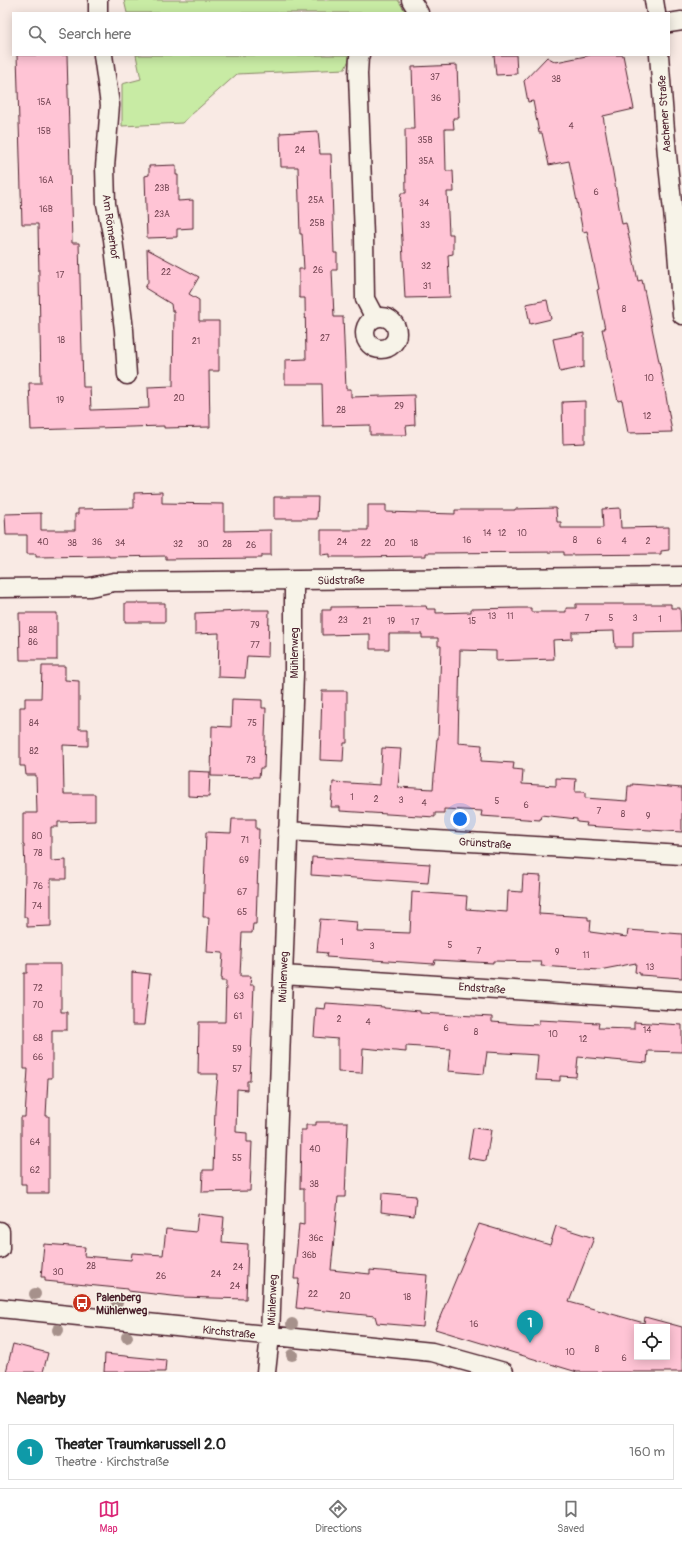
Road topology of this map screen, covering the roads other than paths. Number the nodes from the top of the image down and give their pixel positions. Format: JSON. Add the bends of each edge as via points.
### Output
{"nodes":[{"id":1,"x":98,"y":0,"type":"edge"},
{"id":2,"x":411,"y":0,"type":"edge"},
{"id":3,"x":654,"y":0,"type":"edge"},
{"id":4,"x":98,"y":12,"type":"edge"},
{"id":5,"x":418,"y":12,"type":"edge"},
{"id":6,"x":656,"y":12,"type":"edge"},
{"id":7,"x":682,"y":21,"type":"edge"},
{"id":8,"x":670,"y":23,"type":"edge"},
{"id":9,"x":103,"y":56,"type":"edge"},
{"id":10,"x":360,"y":56,"type":"edge"},
{"id":11,"x":659,"y":56,"type":"edge"},
{"id":12,"x":682,"y":315,"type":"edge"},
{"id":13,"x":374,"y":318,"type":"dead end"},
{"id":14,"x":127,"y":375,"type":"dead end"},
{"id":15,"x":682,"y":576,"type":"edge"},
{"id":16,"x":294,"y":581,"type":"junction"},
{"id":17,"x":0,"y":588,"type":"edge"},
{"id":18,"x":287,"y":831,"type":"junction"},
{"id":19,"x":682,"y":855,"type":"edge"},
{"id":20,"x":283,"y":976,"type":"junction"},
{"id":21,"x":682,"y":1001,"type":"edge"},
{"id":22,"x":0,"y":1231,"type":"edge"},
{"id":23,"x":0,"y":1249,"type":"edge"},
{"id":24,"x":0,"y":1308,"type":"edge"},
{"id":25,"x":270,"y":1336,"type":"junction"},
{"id":26,"x":266,"y":1372,"type":"edge"},
{"id":27,"x":504,"y":1372,"type":"edge"}],
"edges":[{"from":1,"to":4,"type":"street"},
{"from":2,"to":5,"type":"street"},
{"from":3,"to":6,"type":"street"},
{"from":7,"to":8,"type":"street"},
{"from":9,"to":14,"type":"street","name":"Am Römerhof","via":[[110,105],[105,167],[106,204],[114,246]]},
{"from":10,"to":13,"type":"street","via":[[364,299]]},
{"from":11,"to":12,"type":"street","name":"Aachener Straße"},
{"from":15,"to":16,"type":"street","name":"Südstraße"},
{"from":16,"to":17,"type":"street","name":"Südstraße","via":[[114,582],[90,587]]},
{"from":16,"to":18,"type":"street","name":"Mühlenweg","via":[[294,674]]},
{"from":18,"to":19,"type":"street","name":"Grünstraße"},
{"from":18,"to":20,"type":"street","name":"Mühlenweg"},
{"from":20,"to":21,"type":"street","name":"Endstraße"},
{"from":20,"to":25,"type":"street","name":"Mühlenweg"},
{"from":22,"to":23,"type":"street"},
{"from":24,"to":25,"type":"street","name":"Kirchstraße"},
{"from":25,"to":26,"type":"street","name":"Mühlenweg"},
{"from":25,"to":27,"type":"street","name":"Kirchstraße","via":[[432,1352]]}]}
